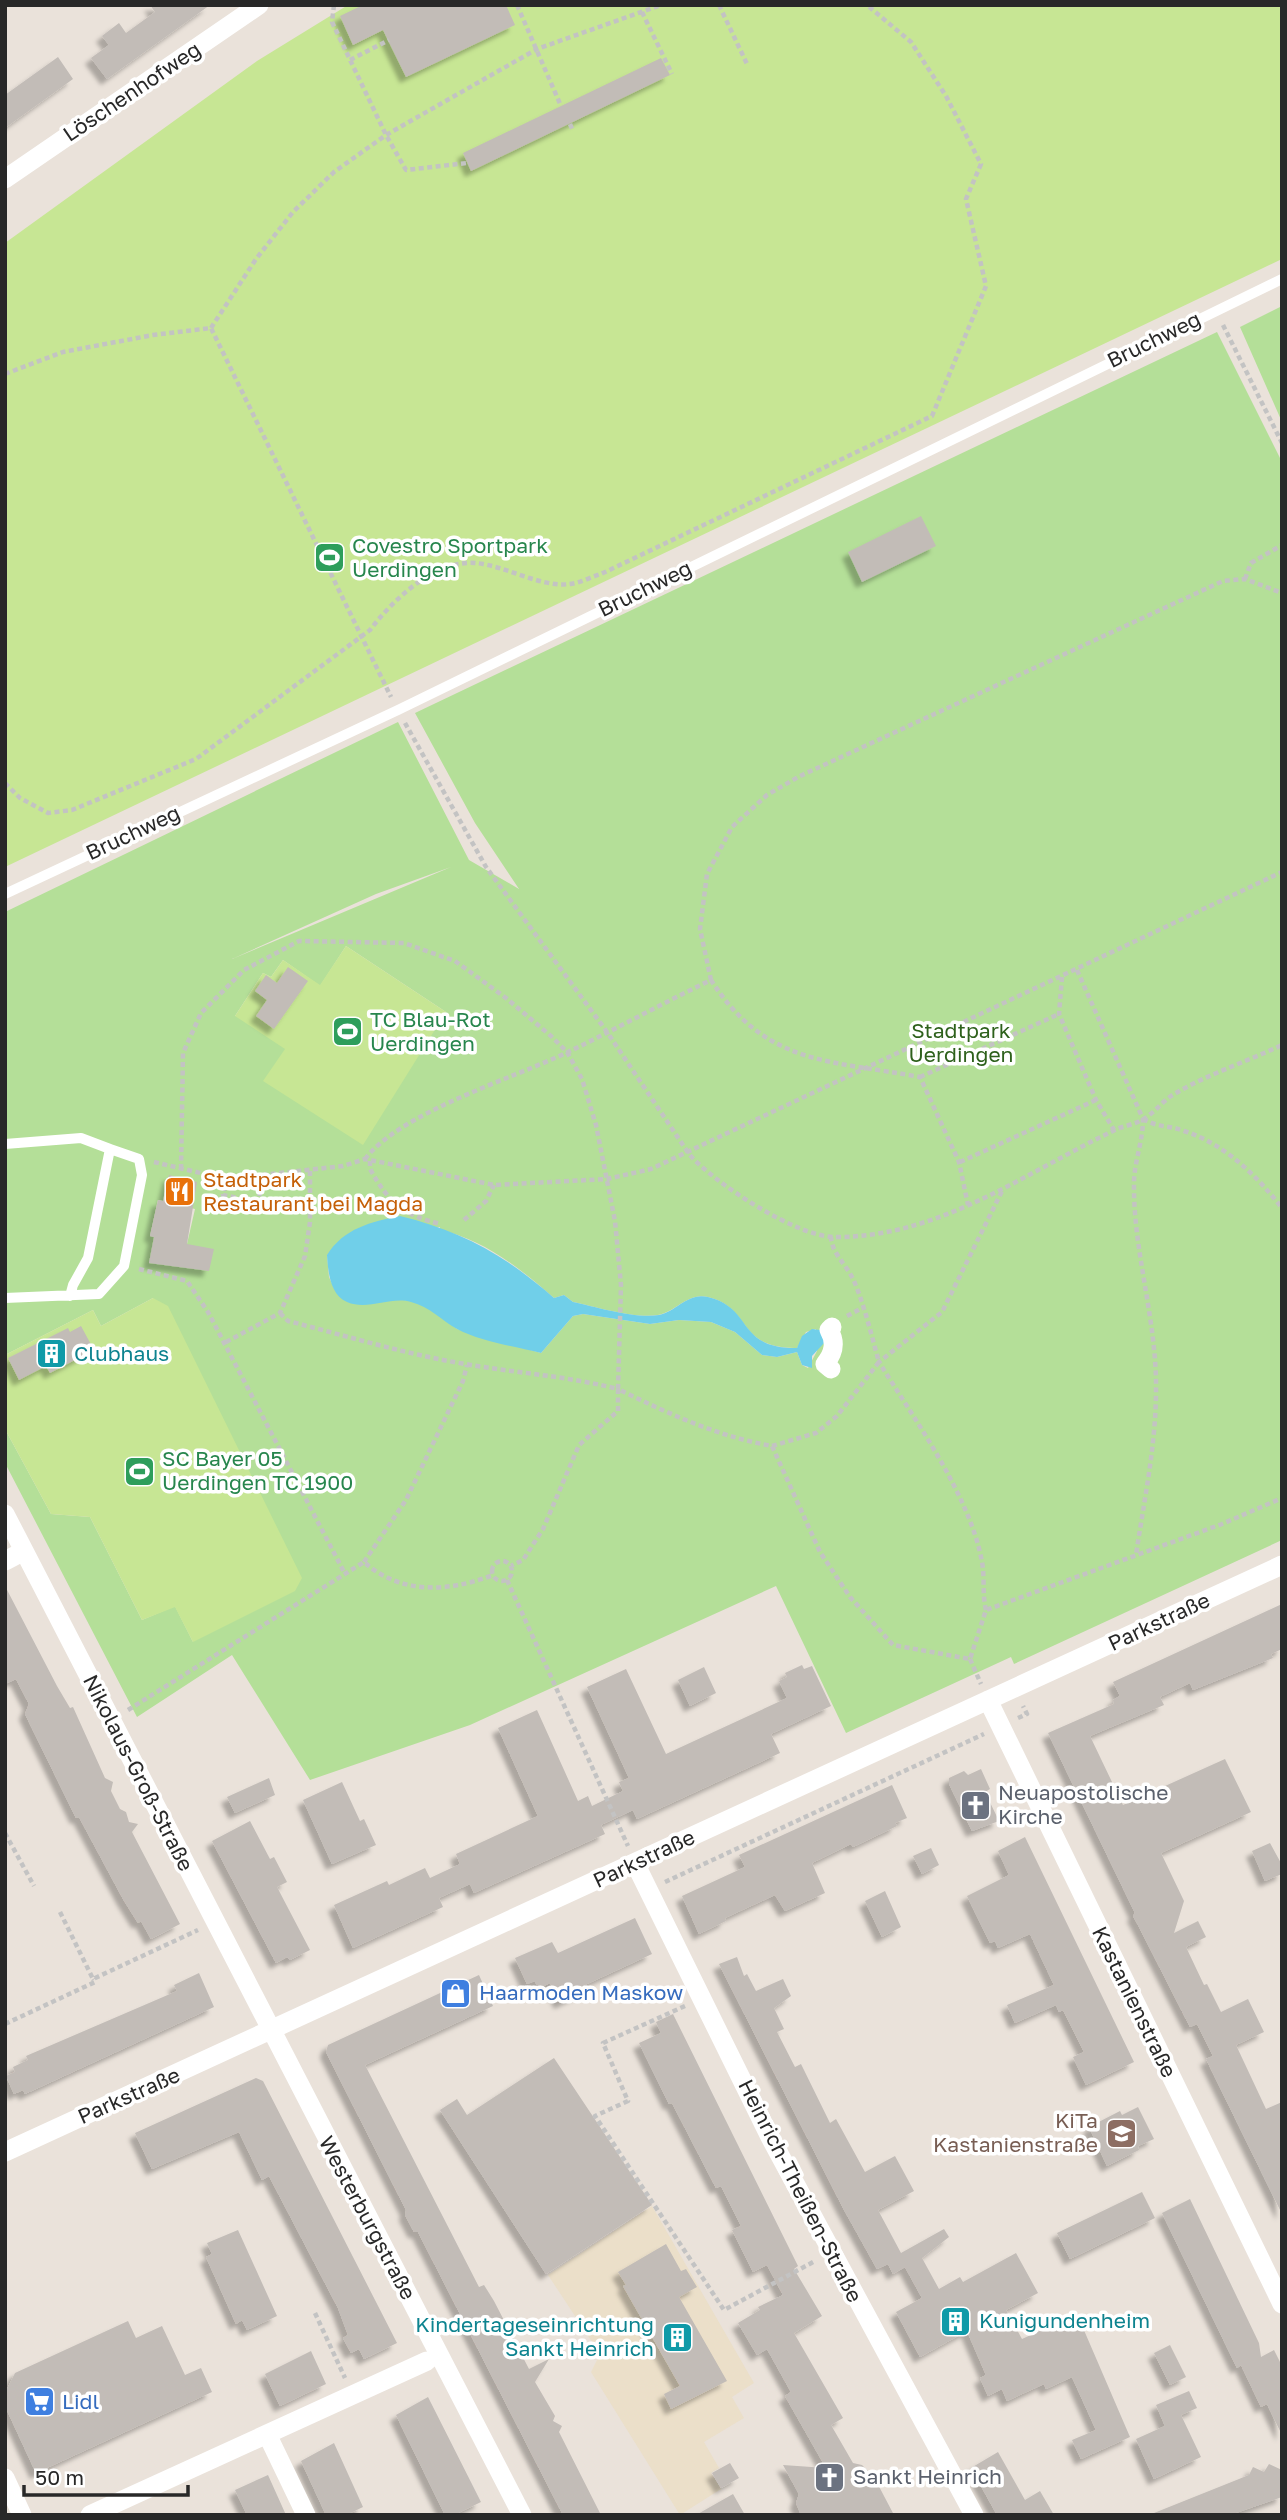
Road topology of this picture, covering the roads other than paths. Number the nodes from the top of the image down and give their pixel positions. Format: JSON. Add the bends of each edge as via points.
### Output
{"nodes":[{"id":1,"x":258,"y":5,"type":"edge"},
{"id":2,"x":5,"y":179,"type":"edge"},
{"id":3,"x":1282,"y":279,"type":"edge"},
{"id":4,"x":5,"y":894,"type":"edge"},
{"id":5,"x":5,"y":1144,"type":"edge"},
{"id":6,"x":110,"y":1149,"type":"junction"},
{"id":7,"x":70,"y":1296,"type":"junction"},
{"id":8,"x":5,"y":1297,"type":"edge"},
{"id":9,"x":832,"y":1327,"type":"dead end"},
{"id":10,"x":831,"y":1369,"type":"dead end"},
{"id":11,"x":5,"y":1514,"type":"edge"},
{"id":12,"x":24,"y":1550,"type":"junction"},
{"id":13,"x":5,"y":1561,"type":"edge"},
{"id":14,"x":1282,"y":1565,"type":"edge"},
{"id":15,"x":988,"y":1700,"type":"junction"},
{"id":16,"x":635,"y":1863,"type":"junction"},
{"id":17,"x":270,"y":2032,"type":"junction"},
{"id":18,"x":8,"y":2144,"type":"edge"},
{"id":19,"x":1280,"y":2295,"type":"edge"},
{"id":20,"x":427,"y":2361,"type":"dead end"},
{"id":21,"x":267,"y":2434,"type":"junction"},
{"id":22,"x":5,"y":2478,"type":"edge"},
{"id":23,"x":103,"y":2512,"type":"edge"},
{"id":24,"x":22,"y":2515,"type":"edge"},
{"id":25,"x":306,"y":2515,"type":"edge"},
{"id":26,"x":522,"y":2515,"type":"edge"},
{"id":27,"x":974,"y":2515,"type":"edge"}],
"edges":[{"from":1,"to":2,"type":"street","name":"Löschenhofweg"},
{"from":3,"to":4,"type":"lane","name":"Bruchweg","via":[[398,710]]},
{"from":5,"to":6,"type":"lane","via":[[82,1138]]},
{"from":6,"to":7,"type":"lane","via":[[88,1258]]},
{"from":6,"to":7,"type":"lane","via":[[139,1159],[142,1175],[124,1266],[99,1294]]},
{"from":7,"to":8,"type":"lane"},
{"from":9,"to":10,"type":"street","via":[[834,1349],[825,1364]]},
{"from":11,"to":12,"type":"street","name":"Nikolaus-Groß-Straße"},
{"from":12,"to":13,"type":"street"},
{"from":12,"to":17,"type":"street","name":"Nikolaus-Groß-Straße"},
{"from":14,"to":15,"type":"street","name":"Parkstraße"},
{"from":15,"to":16,"type":"street","name":"Parkstraße"},
{"from":15,"to":19,"type":"street","name":"Kastanienstraße"},
{"from":16,"to":17,"type":"street","name":"Parkstraße"},
{"from":16,"to":27,"type":"street","name":"Heinrich-Theißen-Straße","via":[[831,2253]]},
{"from":17,"to":18,"type":"street","name":"Parkstraße"},
{"from":17,"to":26,"type":"street","name":"Westerburgstraße"},
{"from":20,"to":21,"type":"street"},
{"from":21,"to":23,"type":"street"},
{"from":21,"to":25,"type":"street"},
{"from":22,"to":24,"type":"street"}]}
